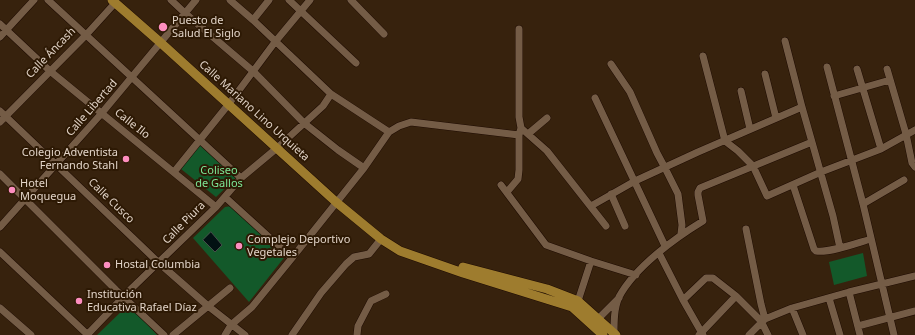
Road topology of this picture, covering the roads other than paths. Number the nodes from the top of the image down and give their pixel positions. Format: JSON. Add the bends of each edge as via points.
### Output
{"nodes":[{"id":1,"x":34,"y":0,"type":"edge"},
{"id":2,"x":48,"y":0,"type":"edge"},
{"id":3,"x":171,"y":0,"type":"edge"},
{"id":4,"x":196,"y":0,"type":"edge"},
{"id":5,"x":230,"y":0,"type":"edge"},
{"id":6,"x":269,"y":0,"type":"edge"},
{"id":7,"x":289,"y":0,"type":"edge"},
{"id":8,"x":310,"y":0,"type":"edge"},
{"id":9,"x":115,"y":1,"type":"edge"},
{"id":10,"x":356,"y":1,"type":"edge"},
{"id":11,"x":301,"y":11,"type":"junction"},
{"id":12,"x":186,"y":14,"type":"junction"},
{"id":13,"x":253,"y":20,"type":"junction"},
{"id":14,"x":0,"y":24,"type":"edge"},
{"id":15,"x":519,"y":29,"type":"dead end"},
{"id":16,"x":6,"y":30,"type":"junction"},
{"id":17,"x":384,"y":34,"type":"dead end"},
{"id":18,"x":86,"y":35,"type":"junction"},
{"id":19,"x":0,"y":38,"type":"edge"},
{"id":20,"x":785,"y":41,"type":"dead end"},
{"id":21,"x":275,"y":42,"type":"junction"},
{"id":22,"x":161,"y":43,"type":"junction"},
{"id":23,"x":703,"y":56,"type":"dead end"},
{"id":24,"x":356,"y":63,"type":"dead end"},
{"id":25,"x":611,"y":64,"type":"dead end"},
{"id":26,"x":827,"y":67,"type":"dead end"},
{"id":27,"x":857,"y":69,"type":"dead end"},
{"id":28,"x":887,"y":69,"type":"dead end"},
{"id":29,"x":50,"y":71,"type":"junction"},
{"id":30,"x":254,"y":72,"type":"junction"},
{"id":31,"x":765,"y":74,"type":"dead end"},
{"id":32,"x":133,"y":77,"type":"junction"},
{"id":33,"x":890,"y":80,"type":"junction"},
{"id":34,"x":862,"y":87,"type":"junction"},
{"id":35,"x":740,"y":91,"type":"dead end"},
{"id":36,"x":331,"y":94,"type":"junction"},
{"id":37,"x":834,"y":96,"type":"junction"},
{"id":38,"x":595,"y":98,"type":"dead end"},
{"id":39,"x":228,"y":105,"type":"junction"},
{"id":40,"x":802,"y":107,"type":"junction"},
{"id":41,"x":0,"y":111,"type":"edge"},
{"id":42,"x":101,"y":114,"type":"junction"},
{"id":43,"x":6,"y":116,"type":"junction"},
{"id":44,"x":547,"y":118,"type":"dead end"},
{"id":45,"x":776,"y":118,"type":"junction"},
{"id":46,"x":0,"y":122,"type":"edge"},
{"id":47,"x":304,"y":122,"type":"junction"},
{"id":48,"x":750,"y":130,"type":"junction"},
{"id":49,"x":915,"y":130,"type":"edge"},
{"id":50,"x":520,"y":131,"type":"junction"},
{"id":51,"x":389,"y":132,"type":"junction"},
{"id":52,"x":528,"y":134,"type":"junction"},
{"id":53,"x":906,"y":134,"type":"junction"},
{"id":54,"x":199,"y":141,"type":"junction"},
{"id":55,"x":725,"y":141,"type":"junction"},
{"id":56,"x":812,"y":142,"type":"junction"},
{"id":57,"x":277,"y":148,"type":"junction"},
{"id":58,"x":881,"y":148,"type":"junction"},
{"id":59,"x":851,"y":160,"type":"junction"},
{"id":60,"x":57,"y":165,"type":"junction"},
{"id":61,"x":753,"y":166,"type":"junction"},
{"id":62,"x":915,"y":167,"type":"edge"},
{"id":63,"x":364,"y":168,"type":"junction"},
{"id":64,"x":665,"y":168,"type":"junction"},
{"id":65,"x":174,"y":172,"type":"junction"},
{"id":66,"x":821,"y":172,"type":"junction"},
{"id":67,"x":0,"y":174,"type":"edge"},
{"id":68,"x":241,"y":178,"type":"junction"},
{"id":69,"x":904,"y":180,"type":"dead end"},
{"id":70,"x":635,"y":181,"type":"junction"},
{"id":71,"x":502,"y":185,"type":"dead end"},
{"id":72,"x":793,"y":185,"type":"junction"},
{"id":73,"x":507,"y":192,"type":"junction"},
{"id":74,"x":611,"y":194,"type":"junction"},
{"id":75,"x":225,"y":197,"type":"junction"},
{"id":76,"x":24,"y":199,"type":"junction"},
{"id":77,"x":336,"y":202,"type":"junction"},
{"id":78,"x":863,"y":204,"type":"junction"},
{"id":79,"x":591,"y":206,"type":"junction"},
{"id":80,"x":216,"y":207,"type":"junction"},
{"id":81,"x":606,"y":226,"type":"dead end"},
{"id":82,"x":625,"y":226,"type":"dead end"},
{"id":83,"x":0,"y":227,"type":"edge"},
{"id":84,"x":746,"y":229,"type":"dead end"},
{"id":85,"x":681,"y":234,"type":"junction"},
{"id":86,"x":381,"y":239,"type":"junction"},
{"id":87,"x":871,"y":240,"type":"junction"},
{"id":88,"x":665,"y":246,"type":"junction"},
{"id":89,"x":840,"y":248,"type":"junction"},
{"id":90,"x":0,"y":252,"type":"edge"},
{"id":91,"x":659,"y":253,"type":"junction"},
{"id":92,"x":292,"y":258,"type":"junction"},
{"id":93,"x":422,"y":259,"type":"junction"},
{"id":94,"x":592,"y":261,"type":"junction"},
{"id":95,"x":159,"y":263,"type":"junction"},
{"id":96,"x":636,"y":275,"type":"junction"},
{"id":97,"x":915,"y":276,"type":"edge"},
{"id":98,"x":882,"y":284,"type":"junction"},
{"id":99,"x":230,"y":288,"type":"dead end"},
{"id":100,"x":849,"y":292,"type":"junction"},
{"id":101,"x":386,"y":294,"type":"dead end"},
{"id":102,"x":736,"y":296,"type":"junction"},
{"id":103,"x":124,"y":297,"type":"junction"},
{"id":104,"x":619,"y":298,"type":"junction"},
{"id":105,"x":829,"y":298,"type":"junction"},
{"id":106,"x":683,"y":300,"type":"junction"},
{"id":107,"x":578,"y":301,"type":"junction"},
{"id":108,"x":208,"y":306,"type":"junction"},
{"id":109,"x":0,"y":308,"type":"edge"},
{"id":110,"x":792,"y":308,"type":"junction"},
{"id":111,"x":915,"y":311,"type":"edge"},
{"id":112,"x":890,"y":318,"type":"junction"},
{"id":113,"x":598,"y":319,"type":"junction"},
{"id":114,"x":763,"y":320,"type":"junction"},
{"id":115,"x":231,"y":325,"type":"junction"},
{"id":116,"x":858,"y":326,"type":"junction"},
{"id":117,"x":615,"y":334,"type":"edge"},
{"id":118,"x":701,"y":334,"type":"edge"},
{"id":119,"x":31,"y":335,"type":"edge"},
{"id":120,"x":87,"y":335,"type":"edge"},
{"id":121,"x":164,"y":335,"type":"edge"},
{"id":122,"x":173,"y":335,"type":"edge"},
{"id":123,"x":225,"y":335,"type":"edge"},
{"id":124,"x":245,"y":335,"type":"edge"},
{"id":125,"x":292,"y":335,"type":"edge"},
{"id":126,"x":357,"y":335,"type":"edge"},
{"id":127,"x":603,"y":335,"type":"edge"},
{"id":128,"x":748,"y":335,"type":"edge"},
{"id":129,"x":768,"y":335,"type":"edge"},
{"id":130,"x":803,"y":335,"type":"edge"},
{"id":131,"x":840,"y":335,"type":"edge"},
{"id":132,"x":860,"y":335,"type":"edge"},
{"id":133,"x":894,"y":335,"type":"edge"}],
"edges":[{"from":1,"to":16,"type":"street"},
{"from":2,"to":18,"type":"street"},
{"from":3,"to":12,"type":"street"},
{"from":4,"to":12,"type":"street","name":"Calle Libertad"},
{"from":5,"to":13,"type":"street"},
{"from":6,"to":13,"type":"street"},
{"from":7,"to":11,"type":"street"},
{"from":8,"to":11,"type":"street"},
{"from":9,"to":18,"type":"street","name":"Calle Áncash"},
{"from":9,"to":22,"type":"main road","name":"Calle Mariano Lino Urquieta"},
{"from":10,"to":17,"type":"street"},
{"from":11,"to":21,"type":"street"},
{"from":11,"to":24,"type":"street"},
{"from":12,"to":22,"type":"street","name":"Calle Libertad"},
{"from":12,"to":30,"type":"street"},
{"from":13,"to":21,"type":"street"},
{"from":14,"to":16,"type":"street","name":"Calle Ilo"},
{"from":15,"to":50,"type":"street"},
{"from":16,"to":19,"type":"street"},
{"from":16,"to":29,"type":"street","name":"Calle Ilo"},
{"from":18,"to":29,"type":"street","name":"Calle Áncash"},
{"from":18,"to":32,"type":"street"},
{"from":20,"to":40,"type":"street"},
{"from":21,"to":30,"type":"street"},
{"from":21,"to":36,"type":"street"},
{"from":22,"to":32,"type":"street","name":"Calle Libertad"},
{"from":22,"to":39,"type":"main road","name":"Calle Mariano Lino Urquieta"},
{"from":23,"to":55,"type":"street"},
{"from":25,"to":64,"type":"street","via":[[630,92]]},
{"from":26,"to":37,"type":"street"},
{"from":27,"to":34,"type":"street"},
{"from":28,"to":33,"type":"street"},
{"from":29,"to":42,"type":"street","name":"Calle Ilo"},
{"from":29,"to":43,"type":"street","name":"Calle Áncash"},
{"from":30,"to":39,"type":"street"},
{"from":30,"to":47,"type":"street"},
{"from":31,"to":45,"type":"street"},
{"from":32,"to":42,"type":"street","name":"Calle Libertad"},
{"from":32,"to":54,"type":"street"},
{"from":33,"to":34,"type":"street"},
{"from":33,"to":53,"type":"street"},
{"from":34,"to":37,"type":"street"},
{"from":34,"to":58,"type":"street"},
{"from":35,"to":48,"type":"street"},
{"from":36,"to":47,"type":"street","name":"Calle Piura","via":[[323,106]]},
{"from":36,"to":51,"type":"street"},
{"from":37,"to":59,"type":"street"},
{"from":38,"to":70,"type":"street"},
{"from":39,"to":54,"type":"street"},
{"from":39,"to":57,"type":"main road","name":"Calle Mariano Lino Urquieta"},
{"from":40,"to":45,"type":"street"},
{"from":40,"to":56,"type":"street"},
{"from":41,"to":43,"type":"street","name":"Calle Cusco"},
{"from":42,"to":60,"type":"street","name":"Calle Libertad"},
{"from":42,"to":65,"type":"street","name":"Calle Ilo"},
{"from":43,"to":46,"type":"street","name":"Calle Áncash"},
{"from":43,"to":60,"type":"street","name":"Calle Cusco"},
{"from":44,"to":52,"type":"street"},
{"from":45,"to":48,"type":"street"},
{"from":47,"to":57,"type":"street","name":"Calle Piura"},
{"from":47,"to":63,"type":"street"},
{"from":48,"to":55,"type":"street"},
{"from":49,"to":53,"type":"street"},
{"from":50,"to":51,"type":"street","via":[[461,129],[411,122]]},
{"from":50,"to":52,"type":"street"},
{"from":50,"to":73,"type":"street","via":[[518,179]]},
{"from":51,"to":63,"type":"street"},
{"from":52,"to":79,"type":"street","via":[[547,151]]},
{"from":53,"to":58,"type":"street"},
{"from":53,"to":62,"type":"street"},
{"from":54,"to":65,"type":"street"},
{"from":54,"to":68,"type":"street"},
{"from":55,"to":61,"type":"street"},
{"from":55,"to":64,"type":"street"},
{"from":56,"to":61,"type":"street"},
{"from":56,"to":66,"type":"street"},
{"from":57,"to":68,"type":"street","name":"Calle Piura"},
{"from":57,"to":77,"type":"main road","name":"Calle Mariano Lino Urquieta"},
{"from":58,"to":59,"type":"street"},
{"from":59,"to":66,"type":"street"},
{"from":59,"to":78,"type":"street"},
{"from":60,"to":76,"type":"street","name":"Calle Libertad"},
{"from":60,"to":95,"type":"street","name":"Calle Cusco"},
{"from":61,"to":72,"type":"street","via":[[767,196]]},
{"from":61,"to":85,"type":"street","via":[[700,188],[698,195],[703,221]]},
{"from":63,"to":77,"type":"street"},
{"from":64,"to":70,"type":"street"},
{"from":64,"to":85,"type":"street","via":[[678,194]]},
{"from":65,"to":80,"type":"street","name":"Calle Ilo"},
{"from":66,"to":72,"type":"street"},
{"from":66,"to":89,"type":"street"},
{"from":67,"to":76,"type":"street"},
{"from":68,"to":75,"type":"street","name":"Calle Piura"},
{"from":69,"to":78,"type":"street"},
{"from":70,"to":74,"type":"street"},
{"from":70,"to":88,"type":"street"},
{"from":71,"to":73,"type":"street"},
{"from":72,"to":89,"type":"street","via":[[814,249],[818,252]]},
{"from":73,"to":94,"type":"street","via":[[546,245]]},
{"from":74,"to":79,"type":"street"},
{"from":74,"to":82,"type":"street"},
{"from":75,"to":80,"type":"street","name":"Calle Piura"},
{"from":75,"to":92,"type":"street"},
{"from":76,"to":83,"type":"street","name":"Calle Libertad"},
{"from":76,"to":103,"type":"street"},
{"from":77,"to":86,"type":"main road","name":"Calle Mariano Lino Urquieta"},
{"from":77,"to":92,"type":"street"},
{"from":78,"to":87,"type":"street"},
{"from":79,"to":81,"type":"street"},
{"from":80,"to":95,"type":"street","name":"Calle Piura"},
{"from":84,"to":114,"type":"street"},
{"from":85,"to":88,"type":"street"},
{"from":86,"to":93,"type":"main road","name":"Calle Mariano Lino Urquieta","via":[[400,252]]},
{"from":86,"to":125,"type":"street","via":[[369,254],[354,257],[346,264],[321,293]]},
{"from":87,"to":89,"type":"street"},
{"from":87,"to":98,"type":"street"},
{"from":88,"to":91,"type":"street"},
{"from":90,"to":120,"type":"street"},
{"from":91,"to":96,"type":"street"},
{"from":91,"to":106,"type":"street"},
{"from":92,"to":115,"type":"street","via":[[252,306]]},
{"from":93,"to":107,"type":"main road","via":[[547,288]]},
{"from":93,"to":127,"type":"main road","via":[[572,307]]},
{"from":94,"to":96,"type":"street"},
{"from":94,"to":107,"type":"street"},
{"from":95,"to":103,"type":"street","name":"Calle Piura"},
{"from":95,"to":108,"type":"street","name":"Calle Cusco"},
{"from":96,"to":104,"type":"street"},
{"from":97,"to":98,"type":"street"},
{"from":98,"to":100,"type":"street"},
{"from":98,"to":112,"type":"street"},
{"from":99,"to":108,"type":"street"},
{"from":100,"to":105,"type":"street"},
{"from":100,"to":116,"type":"street"},
{"from":101,"to":126,"type":"street","via":[[371,302],[358,326]]},
{"from":102,"to":106,"type":"street","via":[[716,279],[708,277]]},
{"from":102,"to":114,"type":"street"},
{"from":102,"to":118,"type":"street"},
{"from":103,"to":120,"type":"street","name":"Calle Piura"},
{"from":103,"to":121,"type":"street"},
{"from":104,"to":113,"type":"street"},
{"from":104,"to":117,"type":"street","via":[[614,320]]},
{"from":105,"to":110,"type":"street"},
{"from":105,"to":131,"type":"street"},
{"from":106,"to":118,"type":"street"},
{"from":107,"to":113,"type":"main road"},
{"from":108,"to":115,"type":"street","name":"Calle Cusco"},
{"from":108,"to":122,"type":"street"},
{"from":109,"to":119,"type":"street"},
{"from":110,"to":114,"type":"street"},
{"from":110,"to":130,"type":"street"},
{"from":111,"to":112,"type":"street"},
{"from":112,"to":116,"type":"street"},
{"from":112,"to":133,"type":"street"},
{"from":113,"to":117,"type":"main road"},
{"from":114,"to":128,"type":"street"},
{"from":114,"to":129,"type":"street"},
{"from":115,"to":123,"type":"street"},
{"from":115,"to":124,"type":"street","name":"Calle Cusco"},
{"from":116,"to":132,"type":"street"}]}
